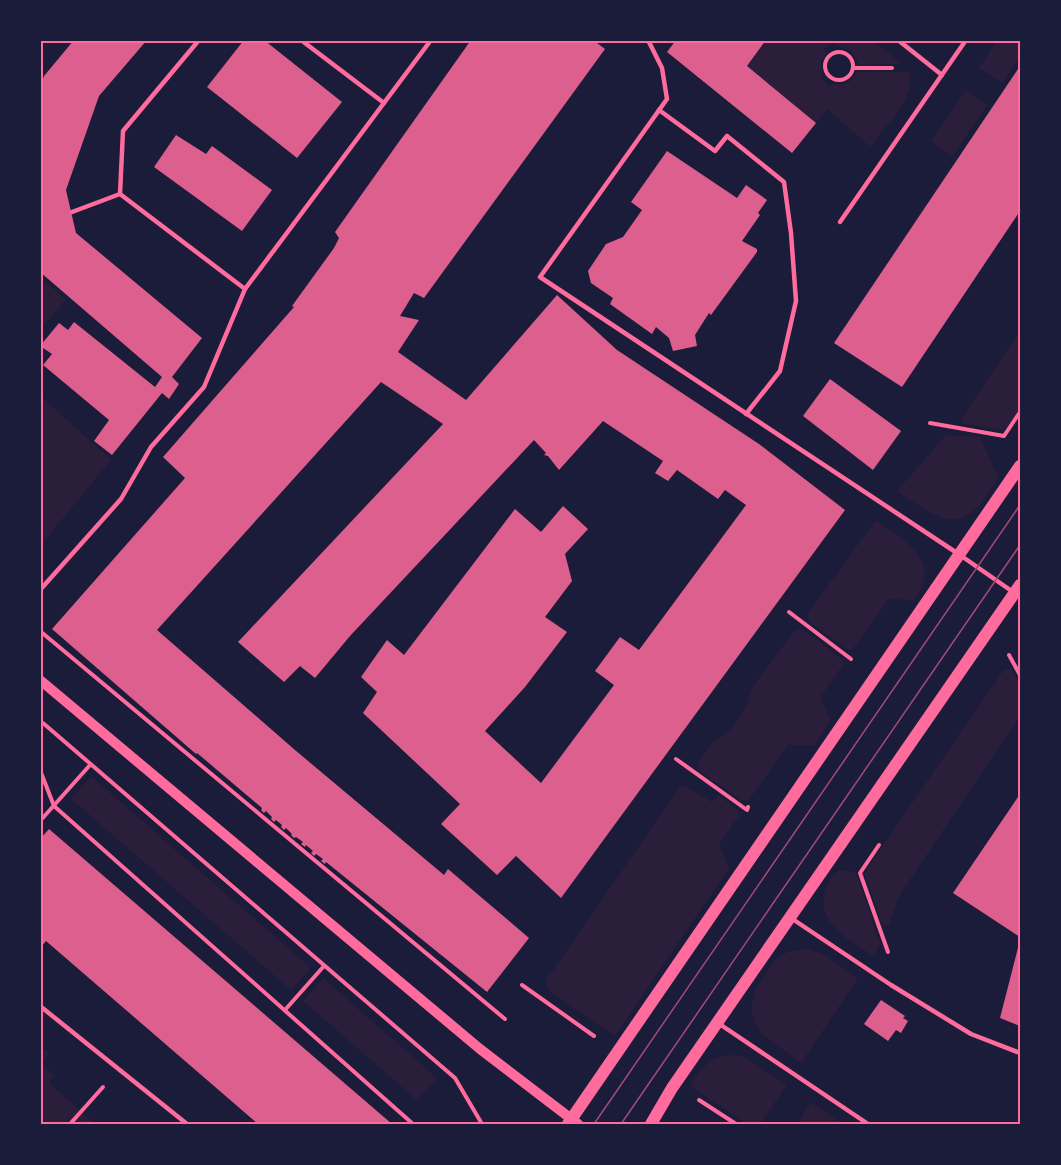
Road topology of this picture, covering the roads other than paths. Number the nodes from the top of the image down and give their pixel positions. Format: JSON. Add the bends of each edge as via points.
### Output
{"nodes":[{"id":1,"x":199,"y":40,"type":"edge"},
{"id":2,"x":301,"y":40,"type":"edge"},
{"id":3,"x":431,"y":40,"type":"edge"},
{"id":4,"x":648,"y":40,"type":"edge"},
{"id":5,"x":898,"y":40,"type":"edge"},
{"id":6,"x":966,"y":40,"type":"edge"},
{"id":7,"x":942,"y":75,"type":"junction"},
{"id":8,"x":384,"y":104,"type":"junction"},
{"id":9,"x":658,"y":110,"type":"junction"},
{"id":10,"x":120,"y":194,"type":"junction"},
{"id":11,"x":72,"y":212,"type":"dead end"},
{"id":12,"x":840,"y":222,"type":"dead end"},
{"id":13,"x":245,"y":289,"type":"junction"},
{"id":14,"x":746,"y":414,"type":"junction"},
{"id":15,"x":1020,"y":466,"type":"edge"},
{"id":16,"x":960,"y":555,"type":"junction"},
{"id":17,"x":40,"y":590,"type":"edge"},
{"id":18,"x":1018,"y":590,"type":"edge"},
{"id":19,"x":40,"y":680,"type":"edge"},
{"id":20,"x":791,"y":918,"type":"junction"},
{"id":21,"x":40,"y":1006,"type":"edge"},
{"id":22,"x":718,"y":1023,"type":"junction"},
{"id":23,"x":1020,"y":1053,"type":"edge"},
{"id":24,"x":572,"y":1123,"type":"edge"},
{"id":25,"x":187,"y":1125,"type":"edge"},
{"id":26,"x":651,"y":1125,"type":"edge"},
{"id":27,"x":868,"y":1125,"type":"edge"}],
"edges":[{"from":1,"to":10,"type":"lane","via":[[123,131]]},
{"from":2,"to":8,"type":"lane"},
{"from":3,"to":8,"type":"lane"},
{"from":4,"to":9,"type":"lane","via":[[662,68],[667,99]]},
{"from":5,"to":7,"type":"lane"},
{"from":6,"to":7,"type":"lane"},
{"from":7,"to":12,"type":"lane"},
{"from":8,"to":13,"type":"lane"},
{"from":9,"to":14,"type":"lane","via":[[715,151],[727,136],[784,182],[796,301],[780,371]]},
{"from":9,"to":14,"type":"lane","via":[[540,277]]},
{"from":10,"to":11,"type":"lane"},
{"from":10,"to":13,"type":"lane"},
{"from":13,"to":17,"type":"lane","via":[[204,387],[151,447],[121,499]]},
{"from":14,"to":16,"type":"lane"},
{"from":15,"to":16,"type":"main road"},
{"from":16,"to":18,"type":"lane"},
{"from":16,"to":24,"type":"main road"},
{"from":18,"to":20,"type":"main road"},
{"from":19,"to":24,"type":"street"},
{"from":20,"to":22,"type":"main road"},
{"from":20,"to":23,"type":"lane","via":[[971,1034]]},
{"from":21,"to":25,"type":"lane"},
{"from":22,"to":26,"type":"main road"},
{"from":22,"to":27,"type":"lane"}]}
